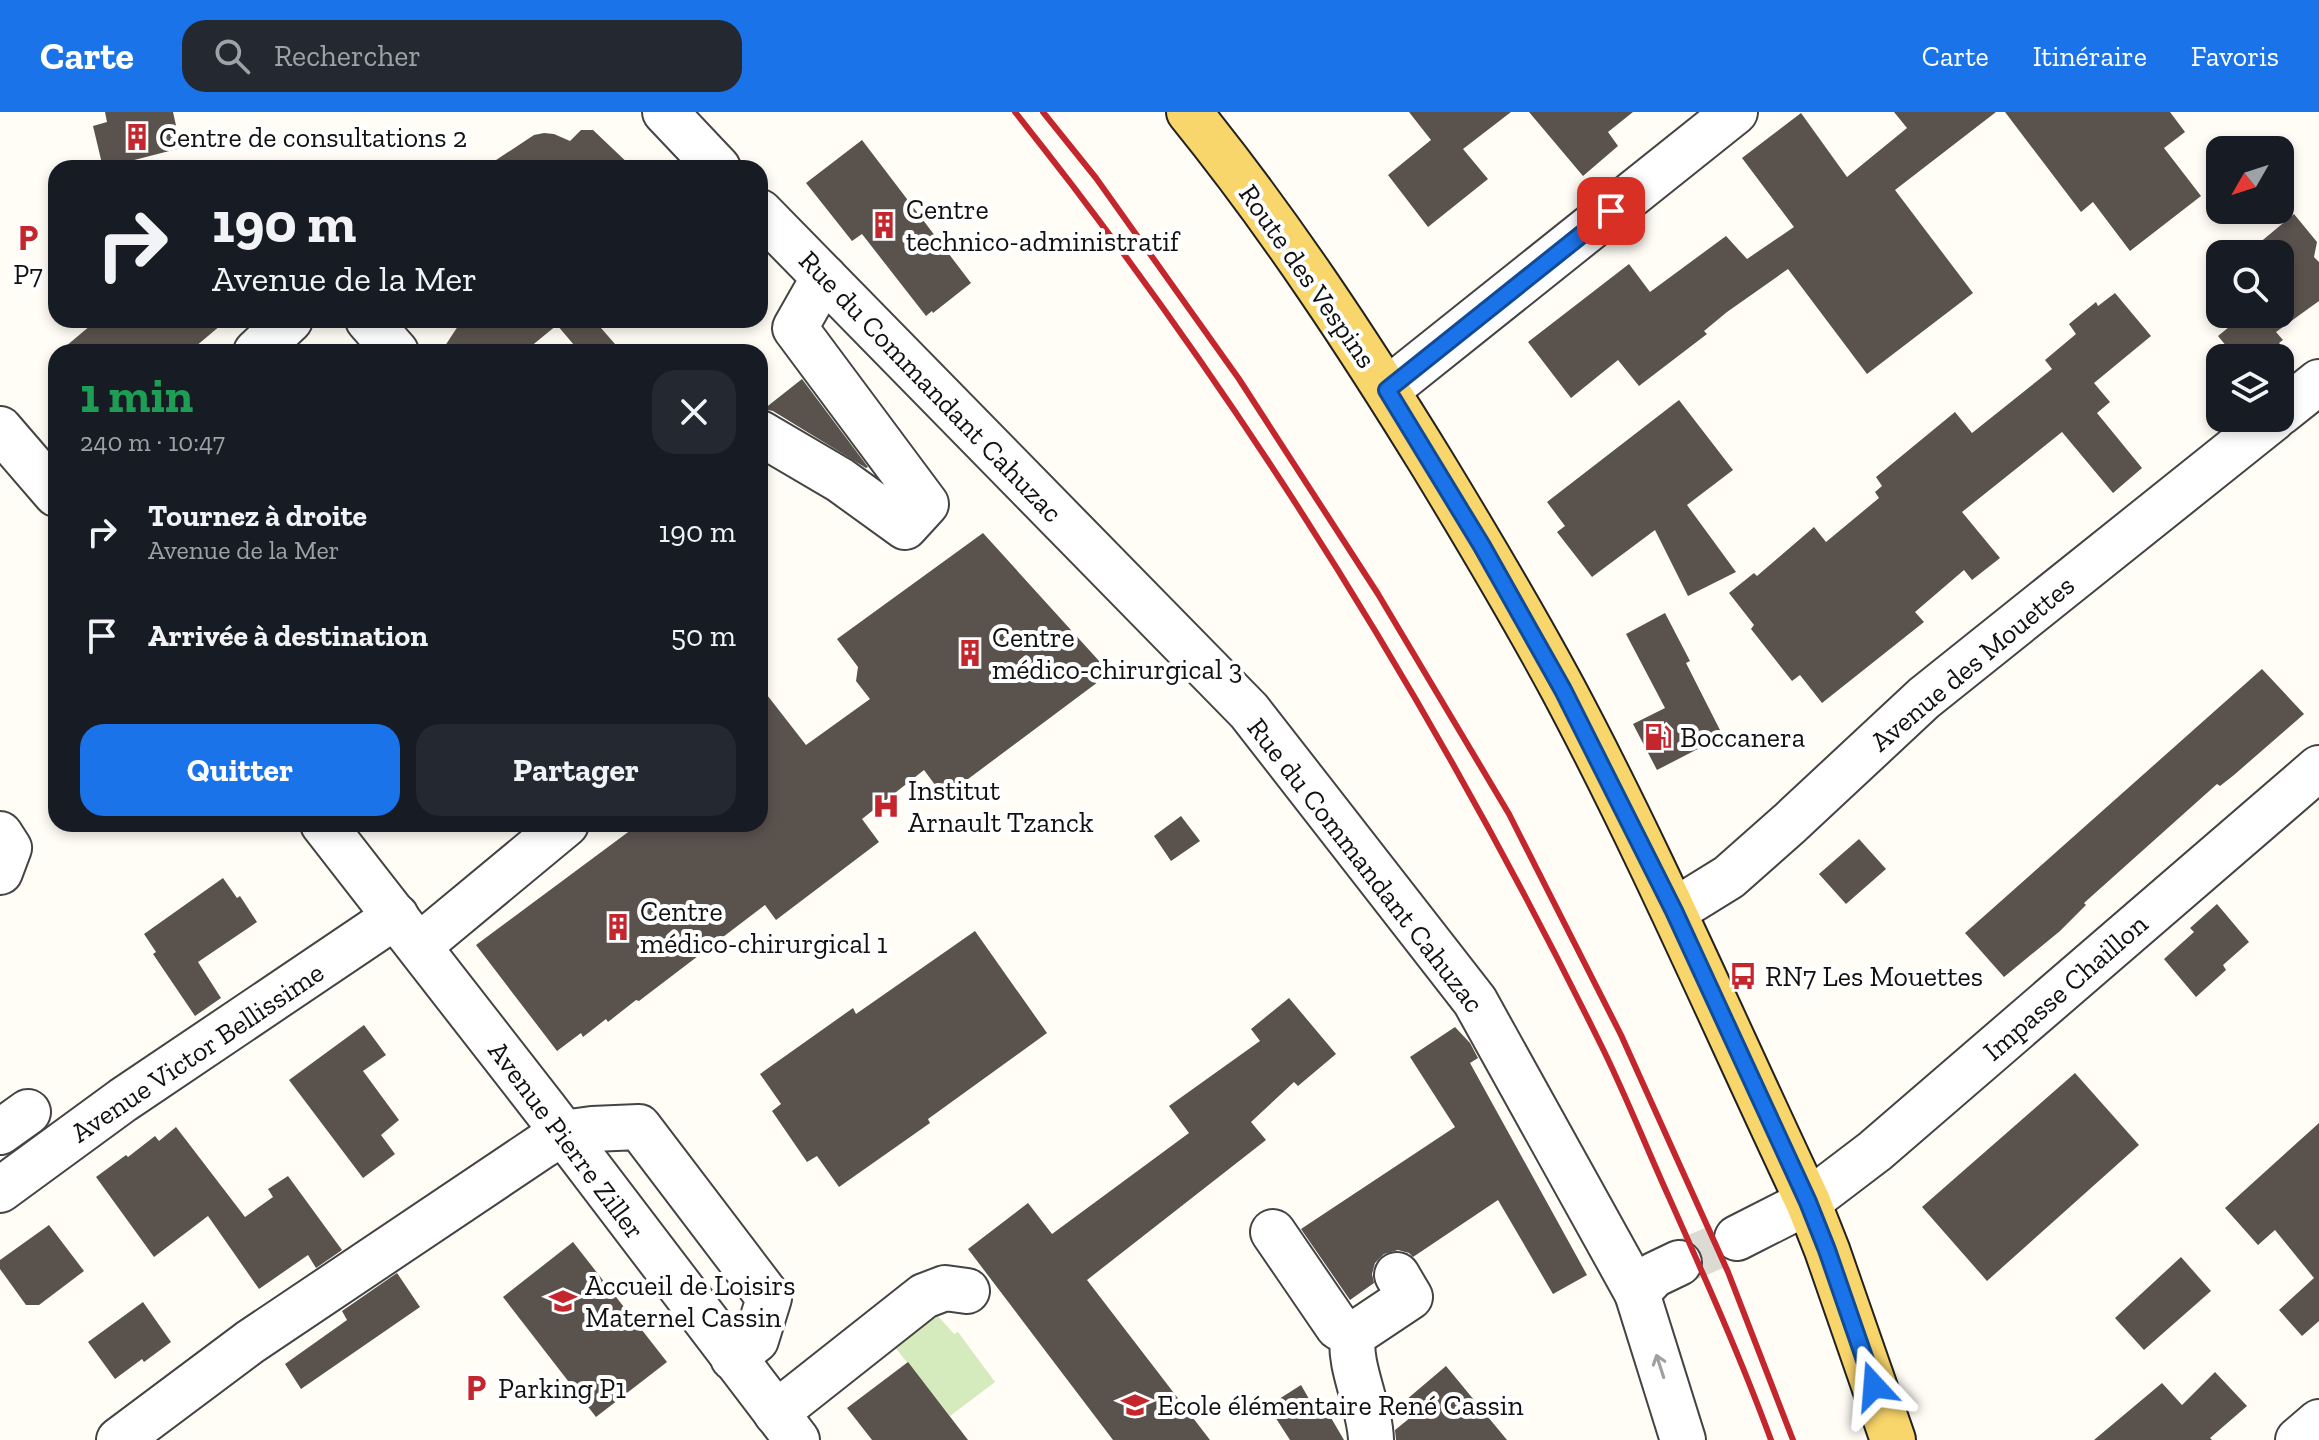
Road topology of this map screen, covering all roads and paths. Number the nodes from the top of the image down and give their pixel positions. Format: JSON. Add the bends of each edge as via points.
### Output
{"nodes":[{"id":1,"x":665,"y":112,"type":"edge"},
{"id":2,"x":1189,"y":112,"type":"edge"},
{"id":3,"x":1735,"y":112,"type":"edge"},
{"id":4,"x":710,"y":160,"type":"edge"},
{"id":5,"x":768,"y":220,"type":"edge"},
{"id":6,"x":824,"y":277,"type":"junction"},
{"id":7,"x":282,"y":328,"type":"edge"},
{"id":8,"x":375,"y":328,"type":"edge"},
{"id":9,"x":264,"y":344,"type":"edge"},
{"id":10,"x":389,"y":344,"type":"edge"},
{"id":11,"x":2319,"y":382,"type":"edge"},
{"id":12,"x":1387,"y":390,"type":"junction"},
{"id":13,"x":2294,"y":402,"type":"edge"},
{"id":14,"x":0,"y":429,"type":"edge"},
{"id":15,"x":2256,"y":432,"type":"edge"},
{"id":16,"x":768,"y":438,"type":"edge"},
{"id":17,"x":48,"y":485,"type":"edge"},
{"id":18,"x":2319,"y":768,"type":"edge"},
{"id":19,"x":329,"y":832,"type":"edge"},
{"id":20,"x":554,"y":832,"type":"edge"},
{"id":21,"x":0,"y":834,"type":"edge"},
{"id":22,"x":0,"y":872,"type":"edge"},
{"id":23,"x":1674,"y":911,"type":"junction"},
{"id":24,"x":407,"y":931,"type":"junction"},
{"id":25,"x":563,"y":1133,"type":"junction"},
{"id":26,"x":0,"y":1190,"type":"edge"},
{"id":27,"x":1808,"y":1202,"type":"junction"},
{"id":28,"x":1273,"y":1232,"type":"dead end"},
{"id":29,"x":1737,"y":1238,"type":"tunnel mouth"},
{"id":30,"x":1679,"y":1263,"type":"tunnel mouth"},
{"id":31,"x":1397,"y":1275,"type":"dead end"},
{"id":32,"x":967,"y":1291,"type":"dead end"},
{"id":33,"x":1637,"y":1293,"type":"junction"},
{"id":34,"x":1353,"y":1335,"type":"junction"},
{"id":35,"x":733,"y":1358,"type":"junction"},
{"id":36,"x":2319,"y":1422,"type":"edge"},
{"id":37,"x":786,"y":1426,"type":"edge"},
{"id":38,"x":119,"y":1440,"type":"edge"},
{"id":39,"x":1371,"y":1440,"type":"edge"},
{"id":40,"x":1683,"y":1440,"type":"edge"},
{"id":41,"x":1893,"y":1440,"type":"edge"},
{"id":42,"x":2298,"y":1440,"type":"edge"}],
"edges":[{"from":1,"to":4,"type":"street"},
{"from":2,"to":12,"type":"main road","name":"Route des Vespins","via":[[1281,232]]},
{"from":3,"to":12,"type":"street"},
{"from":5,"to":6,"type":"street","name":"Rue du Commandant Cahuzac"},
{"from":6,"to":16,"type":"street","via":[[795,328],[926,504],[905,527]]},
{"from":6,"to":33,"type":"street","name":"Rue du Commandant Cahuzac","via":[[1249,711],[1475,1001]]},
{"from":7,"to":9,"type":"street"},
{"from":8,"to":10,"type":"street"},
{"from":11,"to":13,"type":"street"},
{"from":12,"to":23,"type":"main road","name":"Route des Vespins","via":[[1563,690]]},
{"from":14,"to":17,"type":"street"},
{"from":15,"to":23,"type":"street","name":"Avenue des Mouettes","via":[[1924,698],[1729,877]]},
{"from":18,"to":27,"type":"street","name":"Impasse Chaillon","via":[[1875,1151]]},
{"from":19,"to":24,"type":"street","name":"Avenue Pierre Ziller"},
{"from":20,"to":24,"type":"street","name":"Avenue Victor Bellissime"},
{"from":21,"to":22,"type":"street","via":[[9,848]]},
{"from":23,"to":27,"type":"main road","name":"Route des Vespins"},
{"from":24,"to":25,"type":"street","name":"Avenue Pierre Ziller"},
{"from":24,"to":26,"type":"street","name":"Avenue Victor Bellissime","via":[[123,1100]]},
{"from":25,"to":35,"type":"street","name":"Avenue Pierre Ziller"},
{"from":25,"to":35,"type":"street","via":[[639,1127],[769,1298],[756,1340]]},
{"from":25,"to":38,"type":"street","via":[[250,1342]]},
{"from":27,"to":29,"type":"street","name":"Impasse Chaillon"},
{"from":27,"to":41,"type":"main road","name":"Route des Vespins"},
{"from":28,"to":34,"type":"street","via":[[1338,1327]]},
{"from":30,"to":33,"type":"street","via":[[1654,1275]]},
{"from":31,"to":34,"type":"street","via":[[1410,1297]]},
{"from":32,"to":37,"type":"street","via":[[945,1288],[924,1296]]},
{"from":40,"to":33,"type":"street","name":"Rue du Commandant Cahuzac","one_way":true},
{"from":34,"to":39,"type":"street","via":[[1350,1350]]},
{"from":35,"to":37,"type":"street","name":"Avenue Pierre Ziller"},
{"from":36,"to":42,"type":"street"}]}
